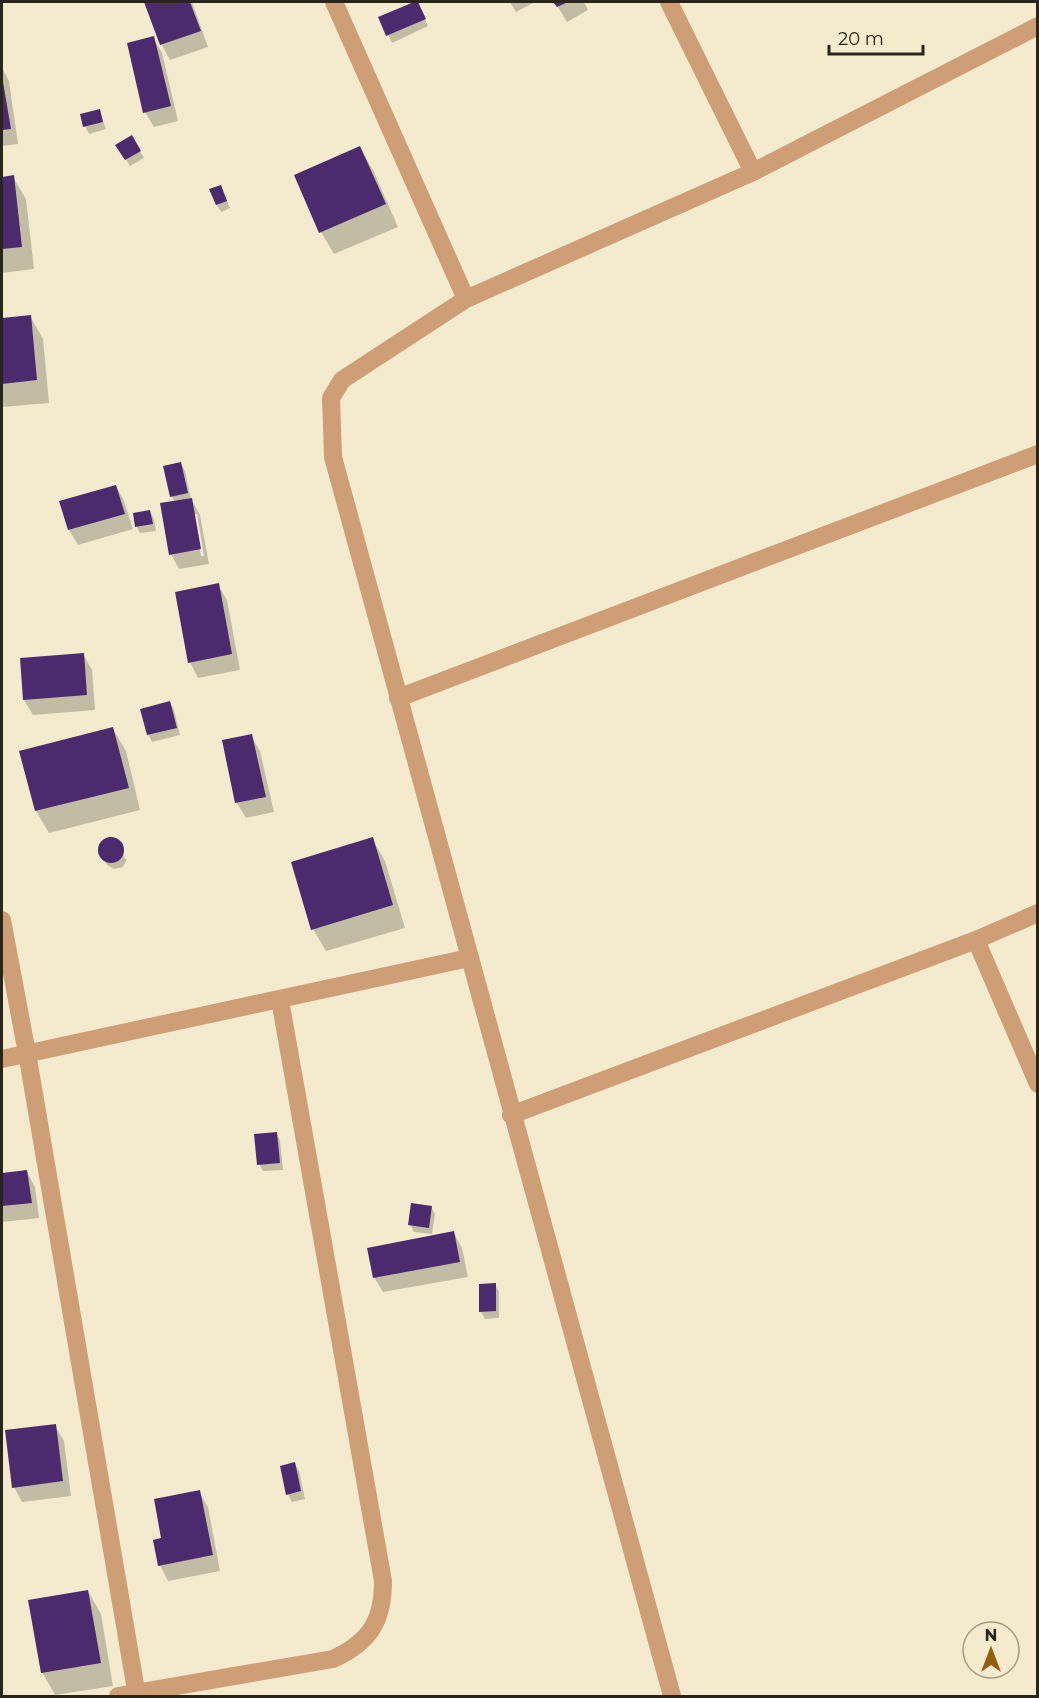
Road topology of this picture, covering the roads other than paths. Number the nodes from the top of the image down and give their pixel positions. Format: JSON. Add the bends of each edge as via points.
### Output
{"nodes":[{"id":1,"x":334,"y":2,"type":"edge"},
{"id":2,"x":669,"y":2,"type":"edge"},
{"id":3,"x":1038,"y":26,"type":"edge"},
{"id":4,"x":753,"y":172,"type":"junction"},
{"id":5,"x":466,"y":299,"type":"junction"},
{"id":6,"x":1038,"y":454,"type":"edge"},
{"id":7,"x":398,"y":698,"type":"junction"},
{"id":8,"x":1038,"y":913,"type":"edge"},
{"id":9,"x":2,"y":920,"type":"edge"},
{"id":10,"x":976,"y":940,"type":"junction"},
{"id":11,"x":469,"y":958,"type":"junction"},
{"id":12,"x":280,"y":1000,"type":"junction"},
{"id":13,"x":27,"y":1053,"type":"junction"},
{"id":14,"x":2,"y":1059,"type":"edge"},
{"id":15,"x":1038,"y":1084,"type":"edge"},
{"id":16,"x":512,"y":1115,"type":"junction"},
{"id":17,"x":130,"y":1695,"type":"edge"},
{"id":18,"x":672,"y":1696,"type":"edge"}],
"edges":[{"from":1,"to":5,"type":"street"},
{"from":2,"to":4,"type":"street"},
{"from":3,"to":4,"type":"street"},
{"from":4,"to":5,"type":"street"},
{"from":5,"to":7,"type":"street","via":[[342,380],[331,398],[333,457]]},
{"from":6,"to":7,"type":"street"},
{"from":7,"to":11,"type":"street"},
{"from":8,"to":10,"type":"street"},
{"from":9,"to":13,"type":"street"},
{"from":10,"to":15,"type":"street"},
{"from":10,"to":16,"type":"street"},
{"from":11,"to":12,"type":"street"},
{"from":11,"to":16,"type":"street"},
{"from":12,"to":13,"type":"street"},
{"from":12,"to":17,"type":"street","via":[[383,1581],[383,1601],[367,1637],[352,1651],[333,1659]]},
{"from":13,"to":14,"type":"street"},
{"from":13,"to":17,"type":"street"},
{"from":16,"to":18,"type":"street"}]}
